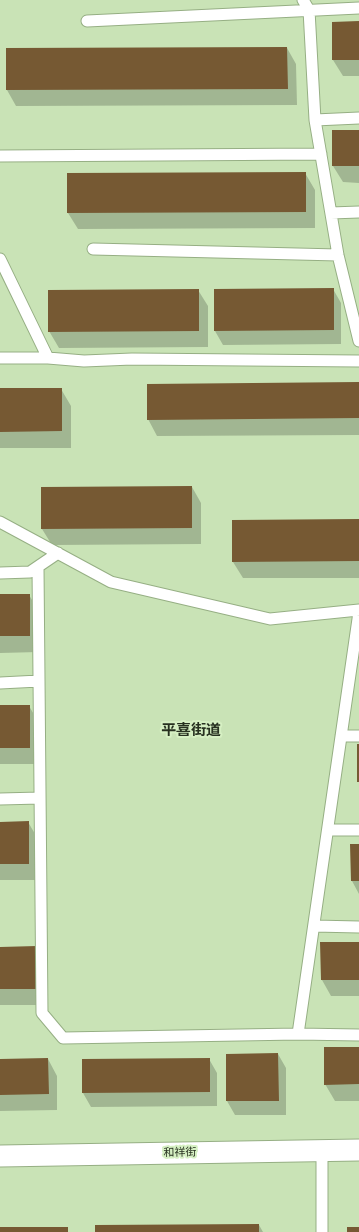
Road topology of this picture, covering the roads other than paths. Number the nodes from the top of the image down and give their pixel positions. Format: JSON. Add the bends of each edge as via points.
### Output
{"nodes":[{"id":1,"x":303,"y":0,"type":"edge"},
{"id":2,"x":359,"y":8,"type":"edge"},
{"id":3,"x":309,"y":10,"type":"junction"},
{"id":4,"x":87,"y":21,"type":"dead end"},
{"id":5,"x":359,"y":118,"type":"edge"},
{"id":6,"x":315,"y":120,"type":"junction"},
{"id":7,"x":321,"y":154,"type":"junction"},
{"id":8,"x":0,"y":156,"type":"edge"},
{"id":9,"x":359,"y":212,"type":"edge"},
{"id":10,"x":331,"y":213,"type":"junction"},
{"id":11,"x":92,"y":249,"type":"dead end"},
{"id":12,"x":338,"y":255,"type":"junction"},
{"id":13,"x":0,"y":259,"type":"edge"},
{"id":14,"x":359,"y":341,"type":"edge"},
{"id":15,"x":0,"y":358,"type":"edge"},
{"id":16,"x":48,"y":358,"type":"junction"},
{"id":17,"x":359,"y":361,"type":"edge"},
{"id":18,"x":0,"y":522,"type":"edge"},
{"id":19,"x":58,"y":553,"type":"junction"},
{"id":20,"x":38,"y":567,"type":"junction"},
{"id":21,"x":0,"y":573,"type":"edge"},
{"id":22,"x":359,"y":611,"type":"edge"},
{"id":23,"x":39,"y":681,"type":"junction"},
{"id":24,"x":0,"y":683,"type":"edge"},
{"id":25,"x":341,"y":736,"type":"junction"},
{"id":26,"x":359,"y":736,"type":"edge"},
{"id":27,"x":40,"y":798,"type":"junction"},
{"id":28,"x":0,"y":799,"type":"edge"},
{"id":29,"x":328,"y":830,"type":"junction"},
{"id":30,"x":359,"y":830,"type":"edge"},
{"id":31,"x":314,"y":926,"type":"junction"},
{"id":32,"x":359,"y":927,"type":"edge"},
{"id":33,"x":298,"y":1034,"type":"junction"},
{"id":34,"x":359,"y":1035,"type":"edge"},
{"id":35,"x":322,"y":1150,"type":"junction"},
{"id":36,"x":359,"y":1150,"type":"edge"},
{"id":37,"x":0,"y":1156,"type":"edge"},
{"id":38,"x":322,"y":1232,"type":"edge"}],
"edges":[{"from":1,"to":3,"type":"lane"},
{"from":2,"to":3,"type":"lane"},
{"from":3,"to":4,"type":"lane"},
{"from":3,"to":6,"type":"lane"},
{"from":5,"to":6,"type":"lane"},
{"from":6,"to":7,"type":"lane"},
{"from":7,"to":8,"type":"lane"},
{"from":7,"to":10,"type":"lane"},
{"from":9,"to":10,"type":"lane"},
{"from":10,"to":12,"type":"lane"},
{"from":11,"to":12,"type":"lane"},
{"from":12,"to":14,"type":"lane"},
{"from":13,"to":16,"type":"lane"},
{"from":15,"to":16,"type":"lane"},
{"from":16,"to":17,"type":"lane","via":[[84,361]]},
{"from":18,"to":19,"type":"lane"},
{"from":19,"to":20,"type":"lane"},
{"from":19,"to":22,"type":"lane","via":[[112,582],[270,619]]},
{"from":20,"to":21,"type":"lane","via":[[30,572]]},
{"from":20,"to":23,"type":"lane"},
{"from":22,"to":25,"type":"lane"},
{"from":23,"to":24,"type":"lane"},
{"from":23,"to":27,"type":"lane"},
{"from":25,"to":26,"type":"lane"},
{"from":25,"to":29,"type":"lane"},
{"from":27,"to":28,"type":"lane"},
{"from":27,"to":33,"type":"lane","via":[[42,1013],[63,1038]]},
{"from":29,"to":30,"type":"lane"},
{"from":29,"to":31,"type":"lane"},
{"from":31,"to":32,"type":"lane"},
{"from":31,"to":33,"type":"lane"},
{"from":33,"to":34,"type":"lane"},
{"from":35,"to":36,"type":"street","name":"和祥街"},
{"from":35,"to":37,"type":"street","name":"和祥街"},
{"from":35,"to":38,"type":"lane"}]}
